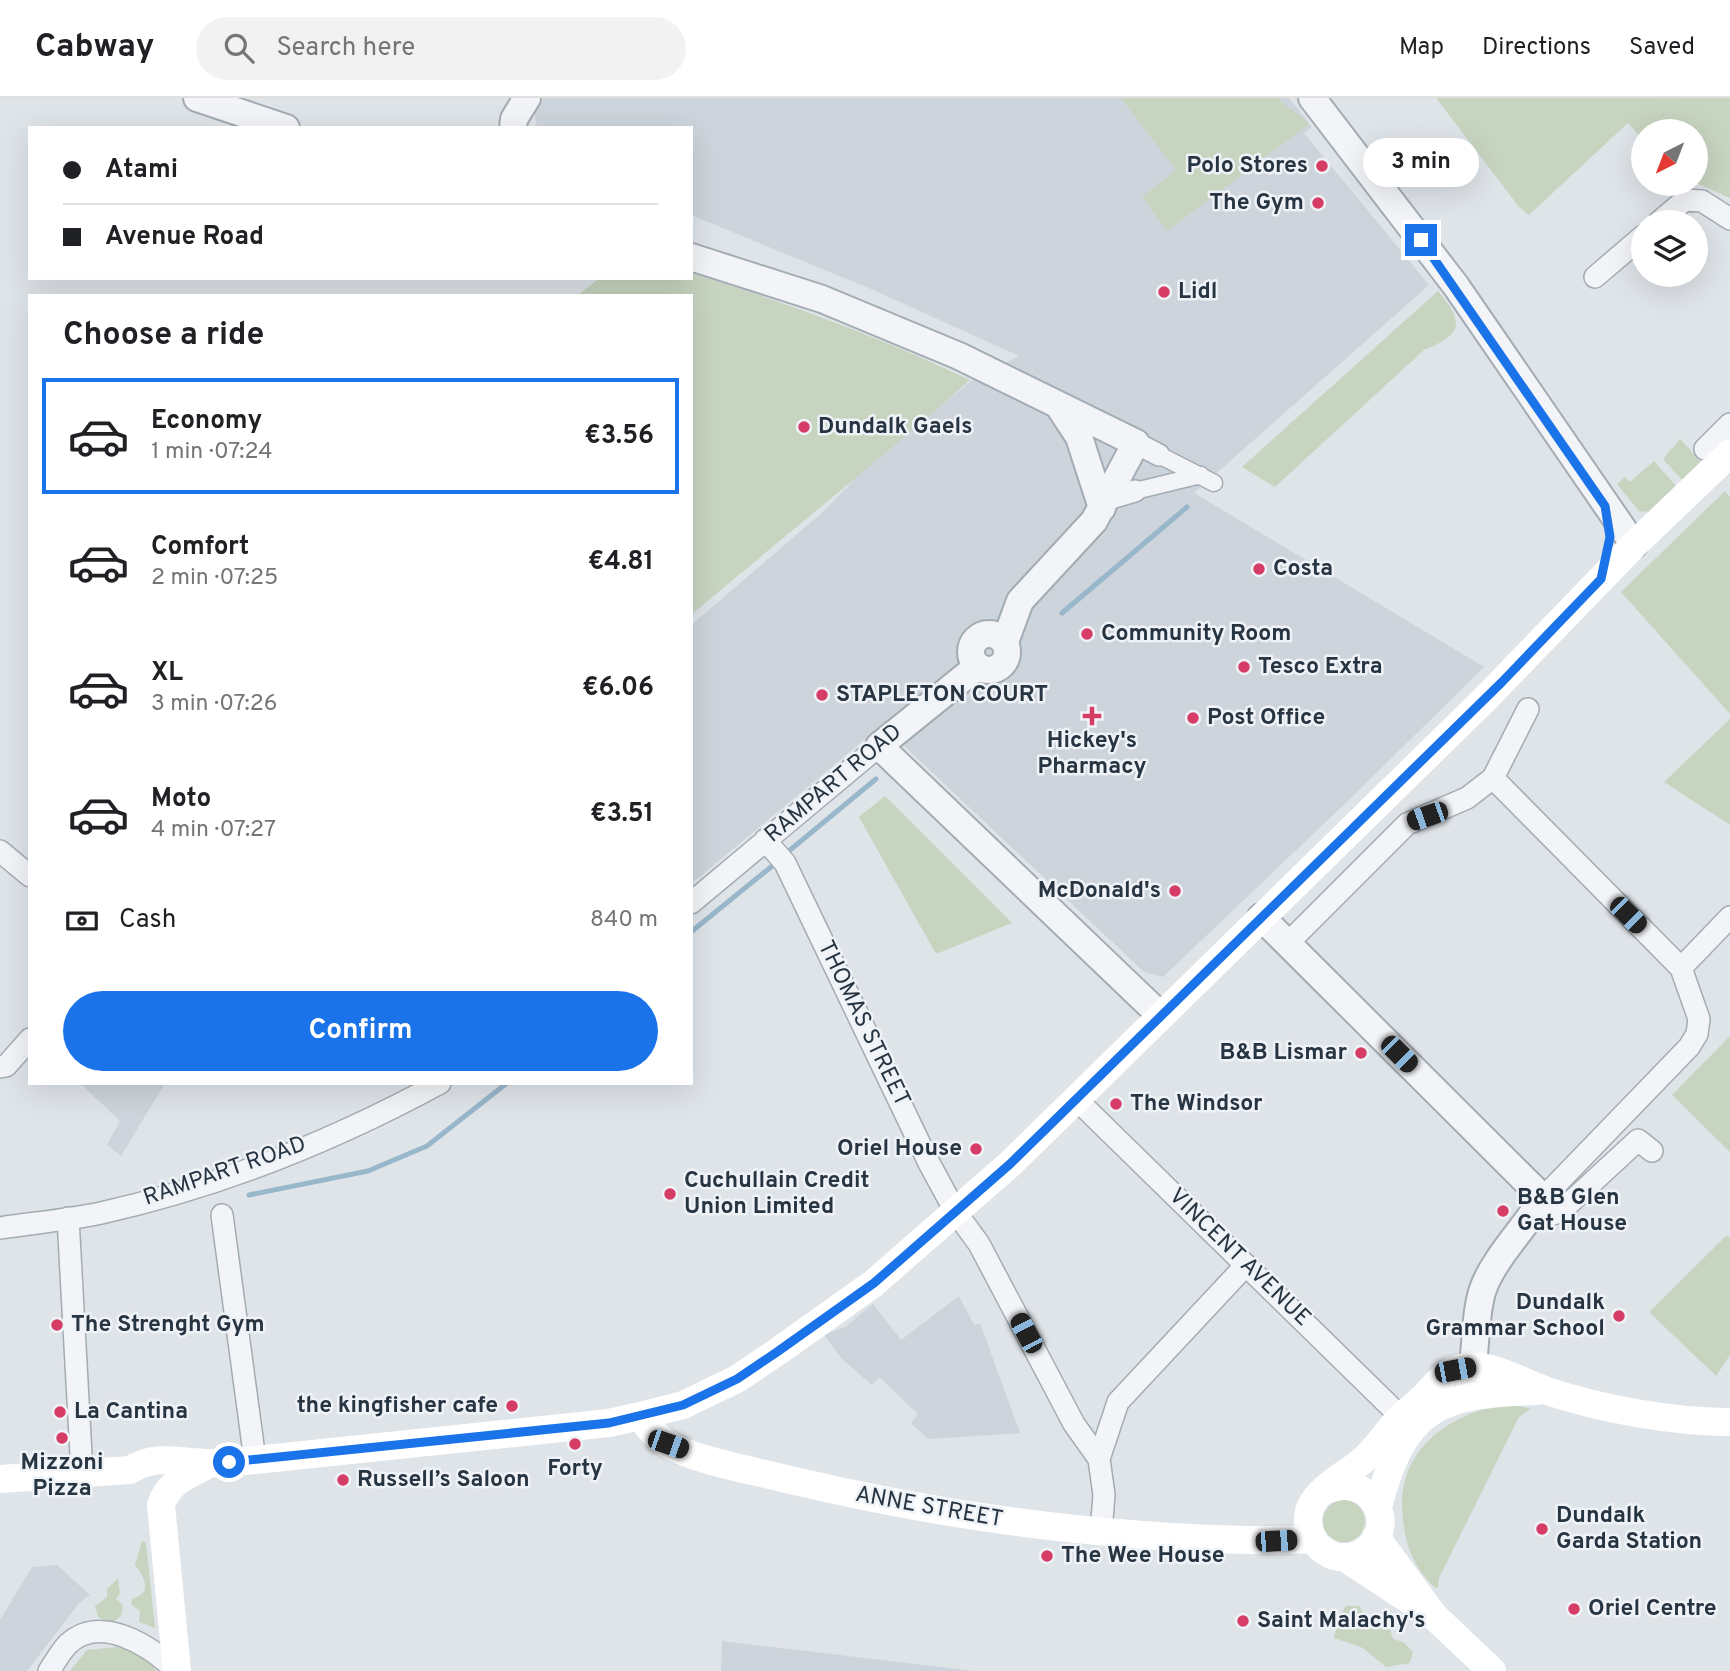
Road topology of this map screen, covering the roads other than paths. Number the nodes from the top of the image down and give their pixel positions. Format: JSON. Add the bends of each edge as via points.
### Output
{"nodes":[{"id":1,"x":197,"y":98,"type":"edge"},
{"id":2,"x":1312,"y":98,"type":"edge"},
{"id":3,"x":280,"y":126,"type":"edge"},
{"id":4,"x":1673,"y":210,"type":"edge"},
{"id":5,"x":1730,"y":219,"type":"edge"},
{"id":6,"x":1631,"y":246,"type":"edge"},
{"id":7,"x":693,"y":258,"type":"edge"},
{"id":8,"x":1595,"y":277,"type":"dead end"},
{"id":9,"x":1059,"y":406,"type":"junction"},
{"id":10,"x":1730,"y":424,"type":"edge"},
{"id":11,"x":1136,"y":443,"type":"junction"},
{"id":12,"x":1718,"y":451,"type":"edge"},
{"id":13,"x":1159,"y":455,"type":"joint"},
{"id":14,"x":1135,"y":491,"type":"joint"},
{"id":15,"x":1105,"y":504,"type":"junction"},
{"id":16,"x":1605,"y":506,"type":"junction"},
{"id":17,"x":1634,"y":545,"type":"junction"},
{"id":18,"x":1601,"y":579,"type":"junction"},
{"id":19,"x":1528,"y":709,"type":"dead end"},
{"id":20,"x":879,"y":746,"type":"junction"},
{"id":21,"x":1493,"y":778,"type":"junction"},
{"id":22,"x":0,"y":851,"type":"edge"},
{"id":23,"x":775,"y":852,"type":"junction"},
{"id":24,"x":28,"y":874,"type":"edge"},
{"id":25,"x":693,"y":901,"type":"edge"},
{"id":26,"x":1261,"y":917,"type":"junction"},
{"id":27,"x":1730,"y":918,"type":"edge"},
{"id":28,"x":1288,"y":943,"type":"junction"},
{"id":29,"x":1681,"y":968,"type":"junction"},
{"id":30,"x":1160,"y":1015,"type":"junction"},
{"id":31,"x":28,"y":1041,"type":"edge"},
{"id":32,"x":0,"y":1067,"type":"edge"},
{"id":33,"x":436,"y":1085,"type":"edge"},
{"id":34,"x":1077,"y":1100,"type":"junction"},
{"id":35,"x":1652,"y":1151,"type":"dead end"},
{"id":36,"x":1538,"y":1205,"type":"junction"},
{"id":37,"x":956,"y":1211,"type":"junction"},
{"id":38,"x":222,"y":1215,"type":"dead end"},
{"id":39,"x":68,"y":1218,"type":"junction"},
{"id":40,"x":0,"y":1228,"type":"edge"},
{"id":41,"x":1246,"y":1265,"type":"junction"},
{"id":42,"x":1472,"y":1366,"type":"junction"},
{"id":43,"x":1547,"y":1391,"type":"junction"},
{"id":44,"x":1465,"y":1396,"type":"junction"},
{"id":45,"x":640,"y":1416,"type":"junction"},
{"id":46,"x":1401,"y":1417,"type":"junction"},
{"id":47,"x":1730,"y":1422,"type":"edge"},
{"id":48,"x":1099,"y":1459,"type":"junction"},
{"id":49,"x":255,"y":1460,"type":"junction"},
{"id":50,"x":210,"y":1464,"type":"junction"},
{"id":51,"x":130,"y":1470,"type":"junction"},
{"id":52,"x":82,"y":1473,"type":"junction"},
{"id":53,"x":0,"y":1479,"type":"edge"},
{"id":54,"x":1324,"y":1491,"type":"junction"},
{"id":55,"x":161,"y":1505,"type":"junction"},
{"id":56,"x":1378,"y":1507,"type":"junction"},
{"id":57,"x":1101,"y":1532,"type":"junction"},
{"id":58,"x":1376,"y":1537,"type":"junction"},
{"id":59,"x":1312,"y":1539,"type":"junction"},
{"id":60,"x":1344,"y":1557,"type":"junction"},
{"id":61,"x":1434,"y":1616,"type":"junction"},
{"id":62,"x":1481,"y":1667,"type":"edge"},
{"id":63,"x":49,"y":1671,"type":"edge"},
{"id":64,"x":177,"y":1671,"type":"edge"}],
"edges":[{"from":1,"to":3,"type":"street"},
{"from":2,"to":16,"type":"street","via":[[1456,286]]},
{"from":4,"to":5,"type":"street","via":[[1685,200],[1702,201]]},
{"from":6,"to":8,"type":"street"},
{"from":7,"to":9,"type":"street","via":[[822,299],[958,356]]},
{"from":9,"to":11,"type":"street"},
{"from":9,"to":15,"type":"street","via":[[1079,437]]},
{"from":10,"to":12,"type":"street"},
{"from":11,"to":13,"type":"street"},
{"from":11,"to":15,"type":"street"},
{"from":12,"to":17,"type":"main road"},
{"from":13,"to":14,"type":"street","via":[[1207,479]]},
{"from":14,"to":15,"type":"street"},
{"from":15,"to":20,"type":"street","name":"RAMPART ROAD","via":[[1083,535],[1020,601],[994,639],[1006,658],[999,667],[978,666]]},
{"from":16,"to":17,"type":"street"},
{"from":16,"to":18,"type":"street","via":[[1610,537]]},
{"from":17,"to":18,"type":"main road"},
{"from":18,"to":26,"type":"main road"},
{"from":19,"to":21,"type":"street"},
{"from":20,"to":23,"type":"street","name":"RAMPART ROAD"},
{"from":20,"to":30,"type":"street"},
{"from":21,"to":28,"type":"street","via":[[1467,798],[1407,824]]},
{"from":21,"to":29,"type":"street"},
{"from":22,"to":24,"type":"street"},
{"from":23,"to":25,"type":"street","name":"RAMPART ROAD"},
{"from":23,"to":37,"type":"street","name":"THOMAS STREET"},
{"from":26,"to":28,"type":"street"},
{"from":26,"to":30,"type":"main road"},
{"from":27,"to":29,"type":"street"},
{"from":28,"to":36,"type":"street"},
{"from":29,"to":36,"type":"street","via":[[1699,1019],[1697,1034]]},
{"from":30,"to":34,"type":"main road"},
{"from":31,"to":32,"type":"street"},
{"from":33,"to":39,"type":"street","name":"RAMPART ROAD","via":[[284,1155],[100,1213]]},
{"from":34,"to":37,"type":"main road"},
{"from":34,"to":41,"type":"street","name":"VINCENT AVENUE"},
{"from":35,"to":36,"type":"street","via":[[1639,1140],[1560,1212],[1549,1215]]},
{"from":36,"to":42,"type":"street","via":[[1483,1289]]},
{"from":37,"to":45,"type":"main road","via":[[874,1283],[737,1379],[683,1405]]},
{"from":37,"to":48,"type":"street","name":"THOMAS STREET","via":[[979,1244],[1074,1424]]},
{"from":38,"to":49,"type":"street"},
{"from":39,"to":40,"type":"street","name":"RAMPART ROAD"},
{"from":39,"to":52,"type":"street"},
{"from":41,"to":46,"type":"street","name":"VINCENT AVENUE"},
{"from":41,"to":48,"type":"street","via":[[1118,1402]]},
{"from":42,"to":43,"type":"main road","via":[[1514,1376]]},
{"from":42,"to":44,"type":"street","via":[[1472,1383]]},
{"from":42,"to":46,"type":"main road","via":[[1437,1381]]},
{"from":43,"to":44,"type":"main road"},
{"from":43,"to":47,"type":"main road","via":[[1681,1419]]},
{"from":44,"to":56,"type":"main road","via":[[1439,1408],[1405,1436],[1387,1472]]},
{"from":45,"to":49,"type":"main road"},
{"from":45,"to":57,"type":"main road","name":"ANNE STREET","via":[[668,1444],[766,1474],[953,1515]]},
{"from":46,"to":54,"type":"main road","via":[[1365,1459]]},
{"from":48,"to":57,"type":"street","via":[[1104,1495]]},
{"from":49,"to":50,"type":"main road"},
{"from":50,"to":51,"type":"main road","via":[[160,1459],[144,1461]]},
{"from":50,"to":55,"type":"main road","via":[[174,1482]]},
{"from":51,"to":52,"type":"main road"},
{"from":51,"to":55,"type":"main road","via":[[151,1482]]},
{"from":52,"to":53,"type":"main road"},
{"from":54,"to":56,"type":"main road","via":[[1355,1486]]},
{"from":54,"to":59,"type":"main road","via":[[1310,1507]]},
{"from":55,"to":64,"type":"main road"},
{"from":56,"to":58,"type":"main road"},
{"from":57,"to":59,"type":"main road","name":"ANNE STREET"},
{"from":58,"to":60,"type":"main road","via":[[1363,1552]]},
{"from":58,"to":61,"type":"main road"},
{"from":59,"to":60,"type":"main road","via":[[1326,1552]]},
{"from":60,"to":61,"type":"main road"},
{"from":61,"to":62,"type":"main road"},
{"from":63,"to":64,"type":"street","via":[[67,1644],[99,1633],[141,1642]]}]}
